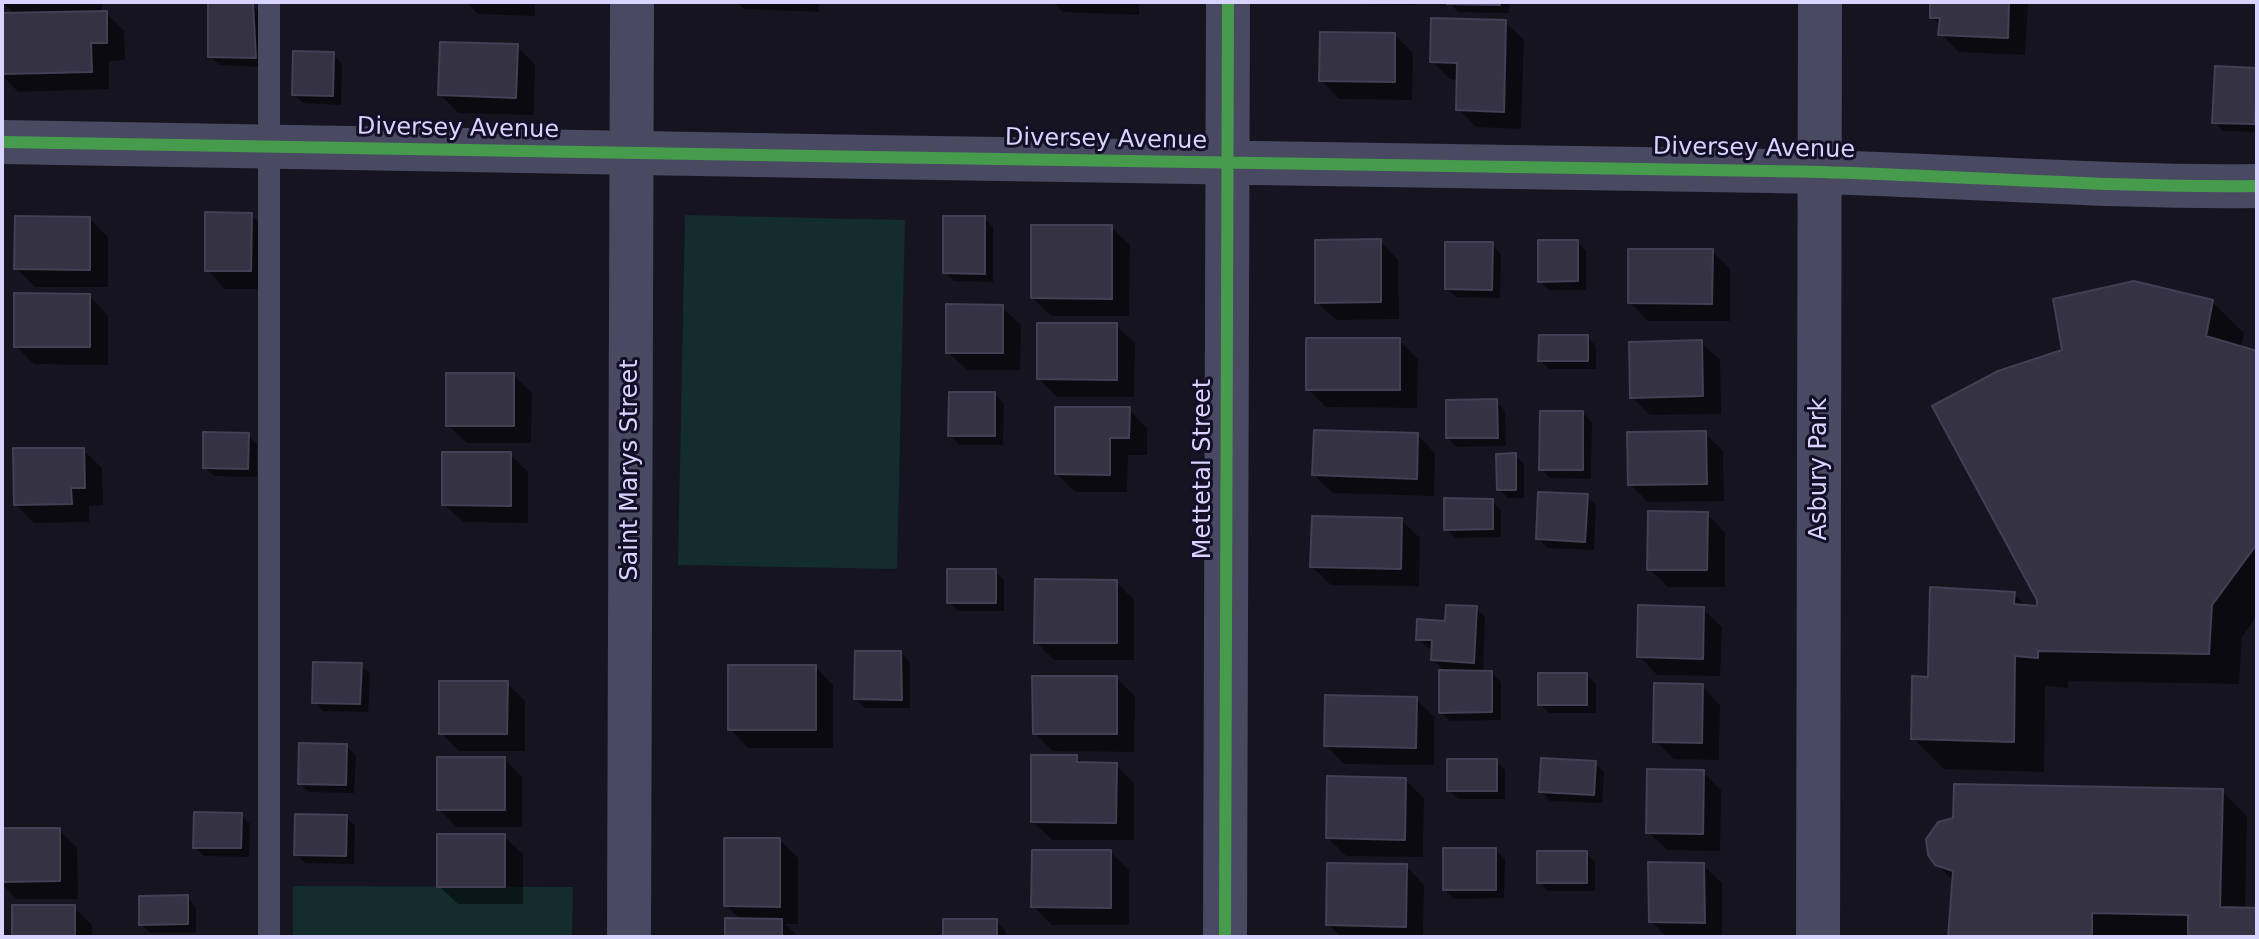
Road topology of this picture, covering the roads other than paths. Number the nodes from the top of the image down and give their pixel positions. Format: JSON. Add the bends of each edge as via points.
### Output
{"nodes":[{"id":1,"x":269,"y":2,"type":"edge"},
{"id":2,"x":632,"y":2,"type":"edge"},
{"id":3,"x":1228,"y":2,"type":"edge"},
{"id":4,"x":1820,"y":2,"type":"edge"},
{"id":5,"x":2,"y":142,"type":"edge"},
{"id":6,"x":269,"y":147,"type":"junction"},
{"id":7,"x":632,"y":154,"type":"junction"},
{"id":8,"x":1227,"y":164,"type":"junction"},
{"id":9,"x":1820,"y":172,"type":"junction"},
{"id":10,"x":2257,"y":186,"type":"edge"},
{"id":11,"x":269,"y":937,"type":"edge"},
{"id":12,"x":629,"y":937,"type":"edge"},
{"id":13,"x":1225,"y":937,"type":"edge"},
{"id":14,"x":1818,"y":937,"type":"edge"}],
"edges":[{"from":1,"to":6,"type":"lane"},
{"from":2,"to":7,"type":"street","name":"Saint Marys Street"},
{"from":3,"to":8,"type":"street","name":"Mettetal Street"},
{"from":4,"to":9,"type":"street","name":"Asbury Park"},
{"from":5,"to":6,"type":"street","name":"Diversey Avenue"},
{"from":6,"to":7,"type":"street","name":"Diversey Avenue"},
{"from":6,"to":11,"type":"lane"},
{"from":7,"to":8,"type":"street","name":"Diversey Avenue"},
{"from":7,"to":12,"type":"street","name":"Saint Marys Street"},
{"from":8,"to":9,"type":"street","name":"Diversey Avenue"},
{"from":8,"to":13,"type":"street","name":"Mettetal Street"},
{"from":9,"to":10,"type":"street","name":"Diversey Avenue","via":[[2159,187]]},
{"from":9,"to":14,"type":"street","name":"Asbury Park"}]}
